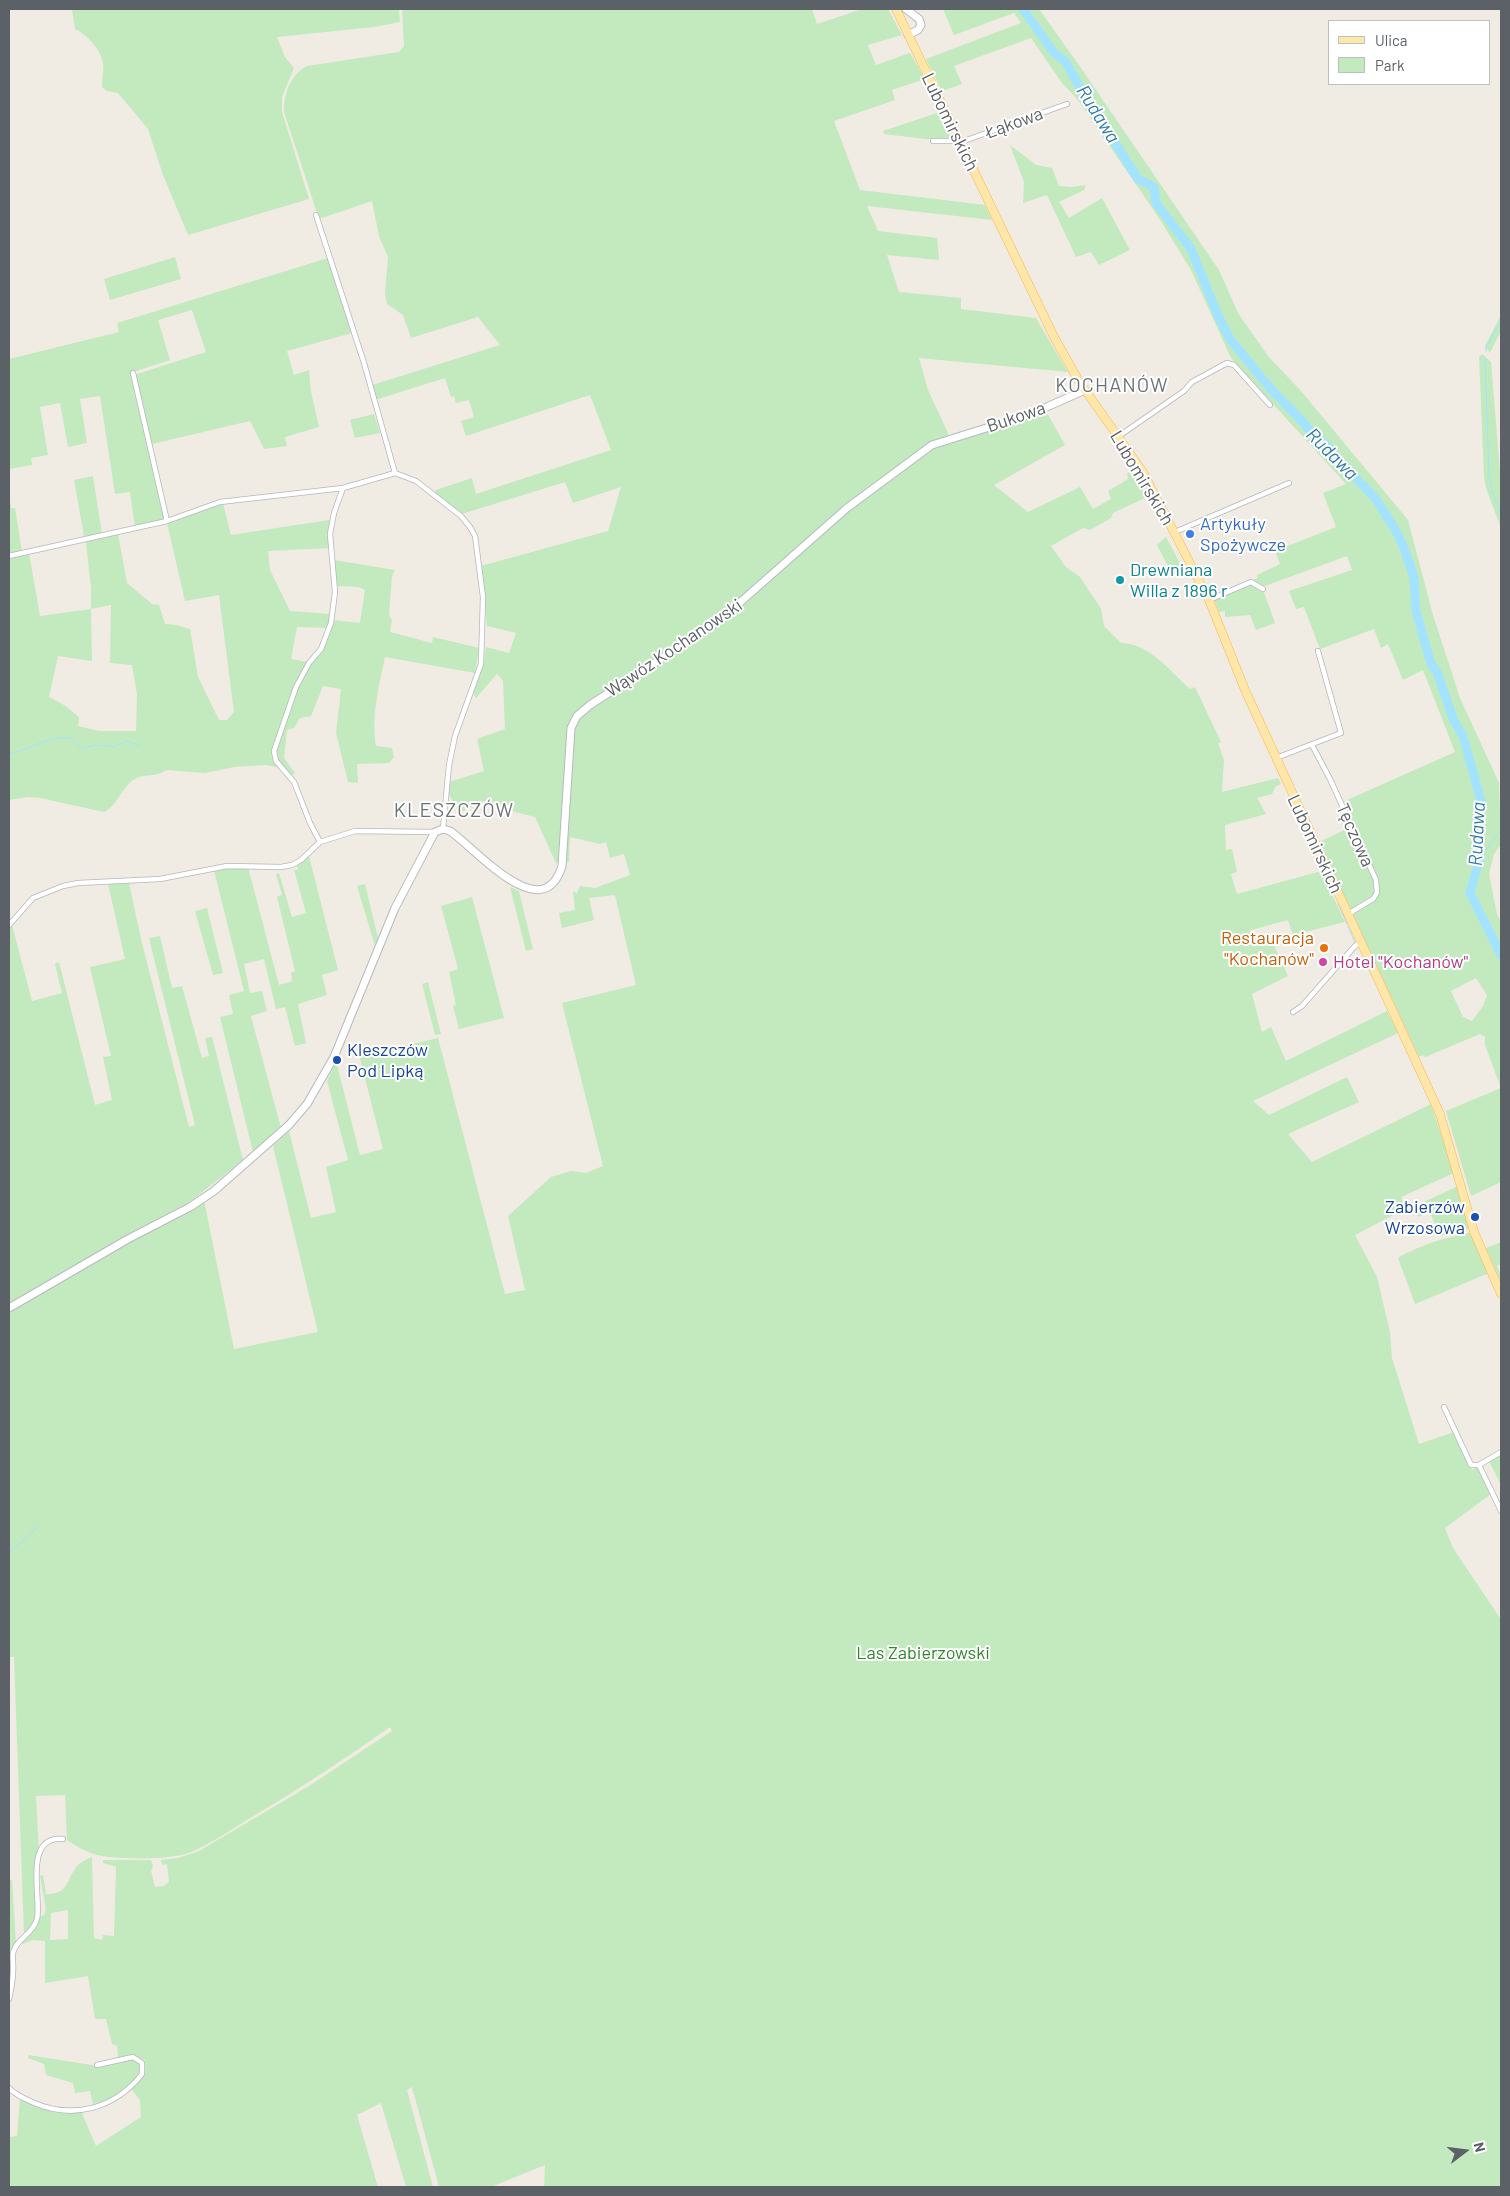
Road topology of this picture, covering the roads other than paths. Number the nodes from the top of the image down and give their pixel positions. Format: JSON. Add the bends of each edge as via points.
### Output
{"nodes":[{"id":1,"x":896,"y":9,"type":"edge"},
{"id":2,"x":906,"y":9,"type":"edge"},
{"id":3,"x":908,"y":35,"type":"junction"},
{"id":4,"x":1067,"y":104,"type":"dead end"},
{"id":5,"x":933,"y":141,"type":"dead end"},
{"id":6,"x":960,"y":142,"type":"junction"},
{"id":7,"x":316,"y":216,"type":"dead end"},
{"id":8,"x":133,"y":373,"type":"dead end"},
{"id":9,"x":1085,"y":390,"type":"junction"},
{"id":10,"x":1270,"y":405,"type":"dead end"},
{"id":11,"x":1119,"y":436,"type":"junction"},
{"id":12,"x":946,"y":440,"type":"joint"},
{"id":13,"x":395,"y":473,"type":"junction"},
{"id":14,"x":1289,"y":483,"type":"dead end"},
{"id":15,"x":343,"y":488,"type":"junction"},
{"id":16,"x":167,"y":521,"type":"junction"},
{"id":17,"x":1174,"y":532,"type":"junction"},
{"id":18,"x":9,"y":556,"type":"edge"},
{"id":19,"x":1263,"y":589,"type":"dead end"},
{"id":20,"x":1209,"y":600,"type":"junction"},
{"id":21,"x":1318,"y":651,"type":"dead end"},
{"id":22,"x":1312,"y":745,"type":"junction"},
{"id":23,"x":1276,"y":758,"type":"junction"},
{"id":24,"x":444,"y":829,"type":"junction"},
{"id":25,"x":435,"y":832,"type":"junction"},
{"id":26,"x":320,"y":842,"type":"junction"},
{"id":27,"x":1348,"y":915,"type":"junction"},
{"id":28,"x":9,"y":925,"type":"edge"},
{"id":29,"x":1360,"y":943,"type":"junction"},
{"id":30,"x":1293,"y":1012,"type":"dead end"},
{"id":31,"x":1501,"y":1294,"type":"edge"},
{"id":32,"x":9,"y":1308,"type":"edge"},
{"id":33,"x":1444,"y":1407,"type":"dead end"},
{"id":34,"x":1501,"y":1452,"type":"edge"},
{"id":35,"x":1479,"y":1465,"type":"junction"},
{"id":36,"x":1501,"y":1512,"type":"edge"},
{"id":37,"x":63,"y":1839,"type":"dead end"},
{"id":38,"x":11,"y":1953,"type":"edge"},
{"id":39,"x":9,"y":1998,"type":"edge"},
{"id":40,"x":97,"y":2064,"type":"dead end"},
{"id":41,"x":9,"y":2088,"type":"edge"}],
"edges":[{"from":1,"to":3,"type":"main road","name":"Lubomirskich"},
{"from":2,"to":3,"type":"street","via":[[919,19],[921,25]]},
{"from":3,"to":6,"type":"main road","name":"Lubomirskich"},
{"from":4,"to":6,"type":"street","name":"Łąkowa"},
{"from":5,"to":6,"type":"street"},
{"from":6,"to":9,"type":"main road","name":"Lubomirskich","via":[[1044,319]]},
{"from":7,"to":13,"type":"street","via":[[364,363]]},
{"from":8,"to":16,"type":"street"},
{"from":9,"to":11,"type":"main road","name":"Lubomirskich"},
{"from":9,"to":12,"type":"street","name":"Bukowa","via":[[1031,414]]},
{"from":10,"to":11,"type":"street","via":[[1234,365],[1227,362],[1192,382]]},
{"from":11,"to":17,"type":"main road","name":"Lubomirskich","via":[[1143,472]]},
{"from":12,"to":24,"type":"street","name":"Wąwóz Kochanowski","via":[[932,444],[867,491],[719,621],[590,704],[577,716],[568,746],[562,866],[558,878],[546,888],[522,887],[454,833]]},
{"from":13,"to":15,"type":"street"},
{"from":13,"to":24,"type":"street","via":[[416,482],[467,522],[475,536],[480,572],[484,624],[481,664],[455,736],[449,765]]},
{"from":14,"to":17,"type":"street"},
{"from":15,"to":16,"type":"street","via":[[220,502]]},
{"from":15,"to":26,"type":"street","via":[[330,534],[335,592],[331,623],[321,649],[296,687],[274,751],[276,761],[294,782]]},
{"from":16,"to":18,"type":"street"},
{"from":17,"to":20,"type":"main road","name":"Lubomirskich"},
{"from":19,"to":20,"type":"street","via":[[1251,582]]},
{"from":20,"to":23,"type":"main road","name":"Lubomirskich"},
{"from":21,"to":22,"type":"street","via":[[1341,734]]},
{"from":22,"to":23,"type":"street"},
{"from":22,"to":27,"type":"street","name":"Tęczowa","via":[[1376,880],[1377,893]]},
{"from":23,"to":27,"type":"main road","name":"Lubomirskich"},
{"from":24,"to":25,"type":"street"},
{"from":25,"to":26,"type":"street","via":[[355,831]]},
{"from":25,"to":32,"type":"street","via":[[395,908],[331,1064],[307,1104],[214,1191]]},
{"from":26,"to":28,"type":"street","via":[[301,860],[286,866],[227,866],[160,879],[83,882],[64,886],[33,898]]},
{"from":27,"to":29,"type":"main road","name":"Lubomirskich"},
{"from":29,"to":30,"type":"street"},
{"from":29,"to":31,"type":"main road","name":"Lubomirskich","via":[[1435,1102],[1474,1232]]},
{"from":33,"to":35,"type":"street","via":[[1471,1465]]},
{"from":34,"to":35,"type":"street"},
{"from":35,"to":36,"type":"street"},
{"from":37,"to":38,"type":"street","via":[[49,1842],[40,1852],[35,1878],[38,1918],[30,1933]]},
{"from":38,"to":39,"type":"street","via":[[14,1975]]},
{"from":40,"to":41,"type":"street","via":[[133,2057],[142,2063],[142,2074],[123,2095],[85,2109],[54,2110],[12,2093]]}]}
